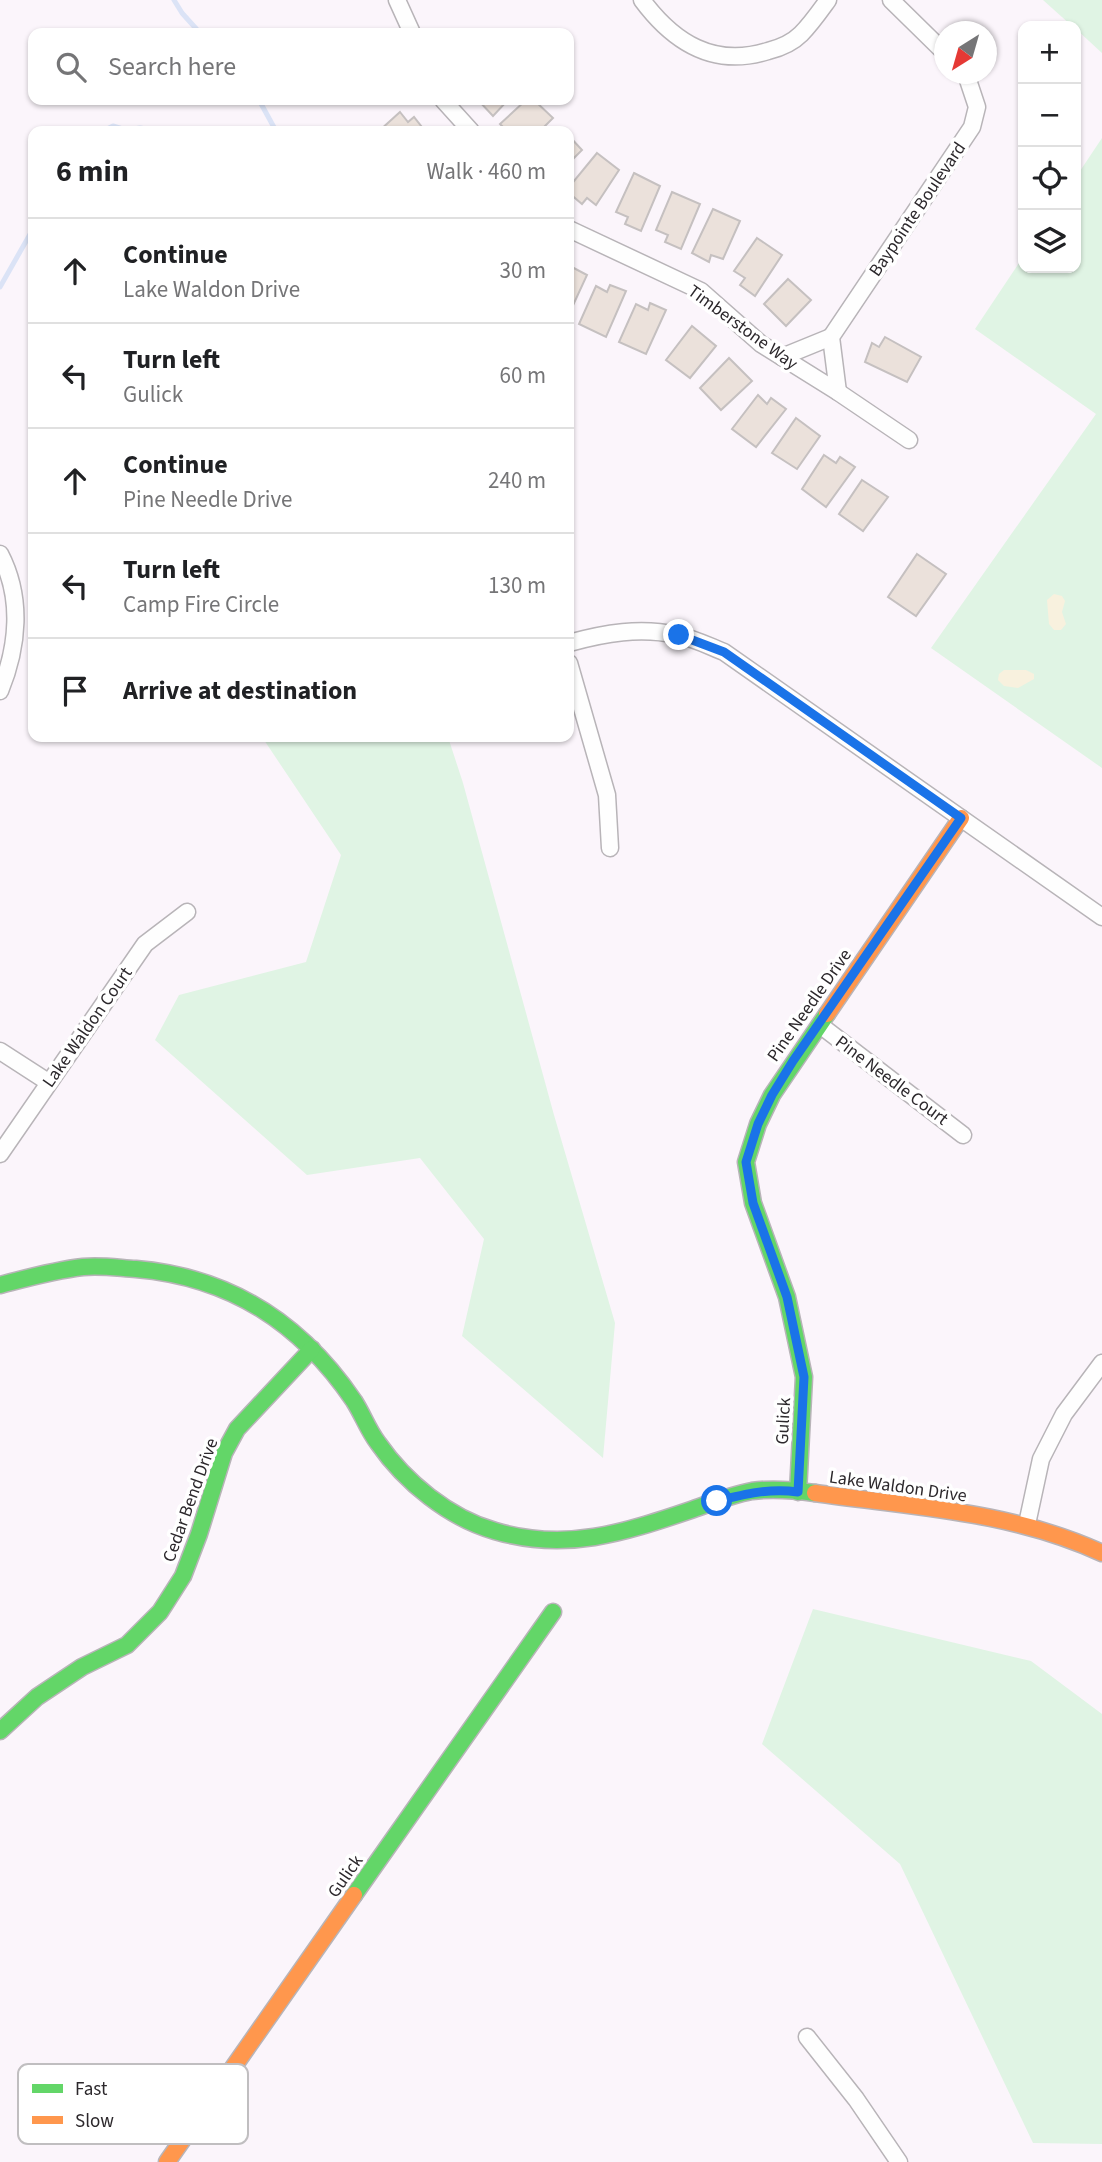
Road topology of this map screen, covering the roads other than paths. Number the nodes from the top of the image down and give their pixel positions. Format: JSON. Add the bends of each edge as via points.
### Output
{"nodes":[{"id":1,"x":397,"y":0,"type":"edge"},
{"id":2,"x":642,"y":0,"type":"edge"},
{"id":3,"x":828,"y":0,"type":"edge"},
{"id":4,"x":891,"y":0,"type":"edge"},
{"id":5,"x":410,"y":28,"type":"edge"},
{"id":6,"x":934,"y":42,"type":"edge"},
{"id":7,"x":971,"y":84,"type":"edge"},
{"id":8,"x":448,"y":105,"type":"edge"},
{"id":9,"x":466,"y":126,"type":"edge"},
{"id":10,"x":574,"y":231,"type":"edge"},
{"id":11,"x":831,"y":337,"type":"junction"},
{"id":12,"x":782,"y":357,"type":"junction"},
{"id":13,"x":838,"y":392,"type":"junction"},
{"id":14,"x":909,"y":440,"type":"dead end"},
{"id":15,"x":0,"y":554,"type":"edge"},
{"id":16,"x":574,"y":642,"type":"edge"},
{"id":17,"x":574,"y":680,"type":"edge"},
{"id":18,"x":0,"y":691,"type":"edge"},
{"id":19,"x":961,"y":818,"type":"junction"},
{"id":20,"x":610,"y":848,"type":"dead end"},
{"id":21,"x":187,"y":912,"type":"dead end"},
{"id":22,"x":1102,"y":917,"type":"edge"},
{"id":23,"x":820,"y":1025,"type":"junction"},
{"id":24,"x":0,"y":1051,"type":"edge"},
{"id":25,"x":48,"y":1082,"type":"junction"},
{"id":26,"x":964,"y":1135,"type":"dead end"},
{"id":27,"x":0,"y":1154,"type":"edge"},
{"id":28,"x":0,"y":1285,"type":"edge"},
{"id":29,"x":313,"y":1349,"type":"junction"},
{"id":30,"x":798,"y":1353,"type":"joint"},
{"id":31,"x":1102,"y":1363,"type":"edge"},
{"id":32,"x":798,"y":1492,"type":"junction"},
{"id":33,"x":1027,"y":1524,"type":"junction"},
{"id":34,"x":1102,"y":1553,"type":"edge"},
{"id":35,"x":553,"y":1612,"type":"dead end"},
{"id":36,"x":0,"y":1731,"type":"edge"},
{"id":37,"x":807,"y":2037,"type":"dead end"},
{"id":38,"x":236,"y":2064,"type":"edge"},
{"id":39,"x":180,"y":2144,"type":"edge"},
{"id":40,"x":167,"y":2162,"type":"edge"},
{"id":41,"x":899,"y":2162,"type":"edge"}],
"edges":[{"from":1,"to":5,"type":"street"},
{"from":2,"to":3,"type":"street","via":[[674,35],[694,48],[734,57],[782,47],[801,34]]},
{"from":4,"to":6,"type":"street"},
{"from":7,"to":11,"type":"street","name":"Baypointe Boulevard","via":[[977,107],[972,127]]},
{"from":8,"to":9,"type":"street"},
{"from":10,"to":12,"type":"street","name":"Timberstone Way","via":[[701,292]]},
{"from":11,"to":12,"type":"street"},
{"from":11,"to":13,"type":"street"},
{"from":12,"to":13,"type":"street","name":"Timberstone Way"},
{"from":13,"to":14,"type":"street","name":"Timberstone Way"},
{"from":15,"to":18,"type":"street","via":[[15,606],[16,641]]},
{"from":16,"to":19,"type":"street","via":[[632,630],[679,635],[724,652]]},
{"from":17,"to":20,"type":"street","via":[[607,795]]},
{"from":19,"to":22,"type":"street"},
{"from":19,"to":23,"type":"street","name":"Pine Needle Drive"},
{"from":21,"to":25,"type":"street","name":"Lake Waldon Court","via":[[145,944]]},
{"from":23,"to":26,"type":"street","name":"Pine Needle Court"},
{"from":23,"to":30,"type":"street","name":"Pine Needle Drive","via":[[772,1095],[746,1162],[753,1203],[787,1297]]},
{"from":24,"to":25,"type":"street"},
{"from":25,"to":27,"type":"street","name":"Lake Waldon Court"},
{"from":28,"to":29,"type":"street","name":"Lake Waldon Drive","via":[[86,1267],[191,1276],[232,1290],[262,1307]]},
{"from":29,"to":32,"type":"street","name":"Lake Waldon Drive","via":[[354,1400],[377,1443],[419,1489],[488,1529],[522,1539],[576,1542],[628,1532],[754,1491]]},
{"from":29,"to":36,"type":"street","name":"Cedar Bend Drive","via":[[237,1429],[224,1453],[183,1576],[160,1612],[127,1645],[71,1674]]},
{"from":30,"to":32,"type":"street","name":"Gulick","via":[[804,1377]]},
{"from":31,"to":33,"type":"street","via":[[1064,1414],[1041,1459]]},
{"from":32,"to":33,"type":"street","name":"Lake Waldon Drive"},
{"from":33,"to":34,"type":"street","name":"Lake Waldon Drive","via":[[1074,1538]]},
{"from":35,"to":38,"type":"street","name":"Gulick"},
{"from":37,"to":41,"type":"street"},
{"from":39,"to":40,"type":"street","name":"Gulick"}]}
